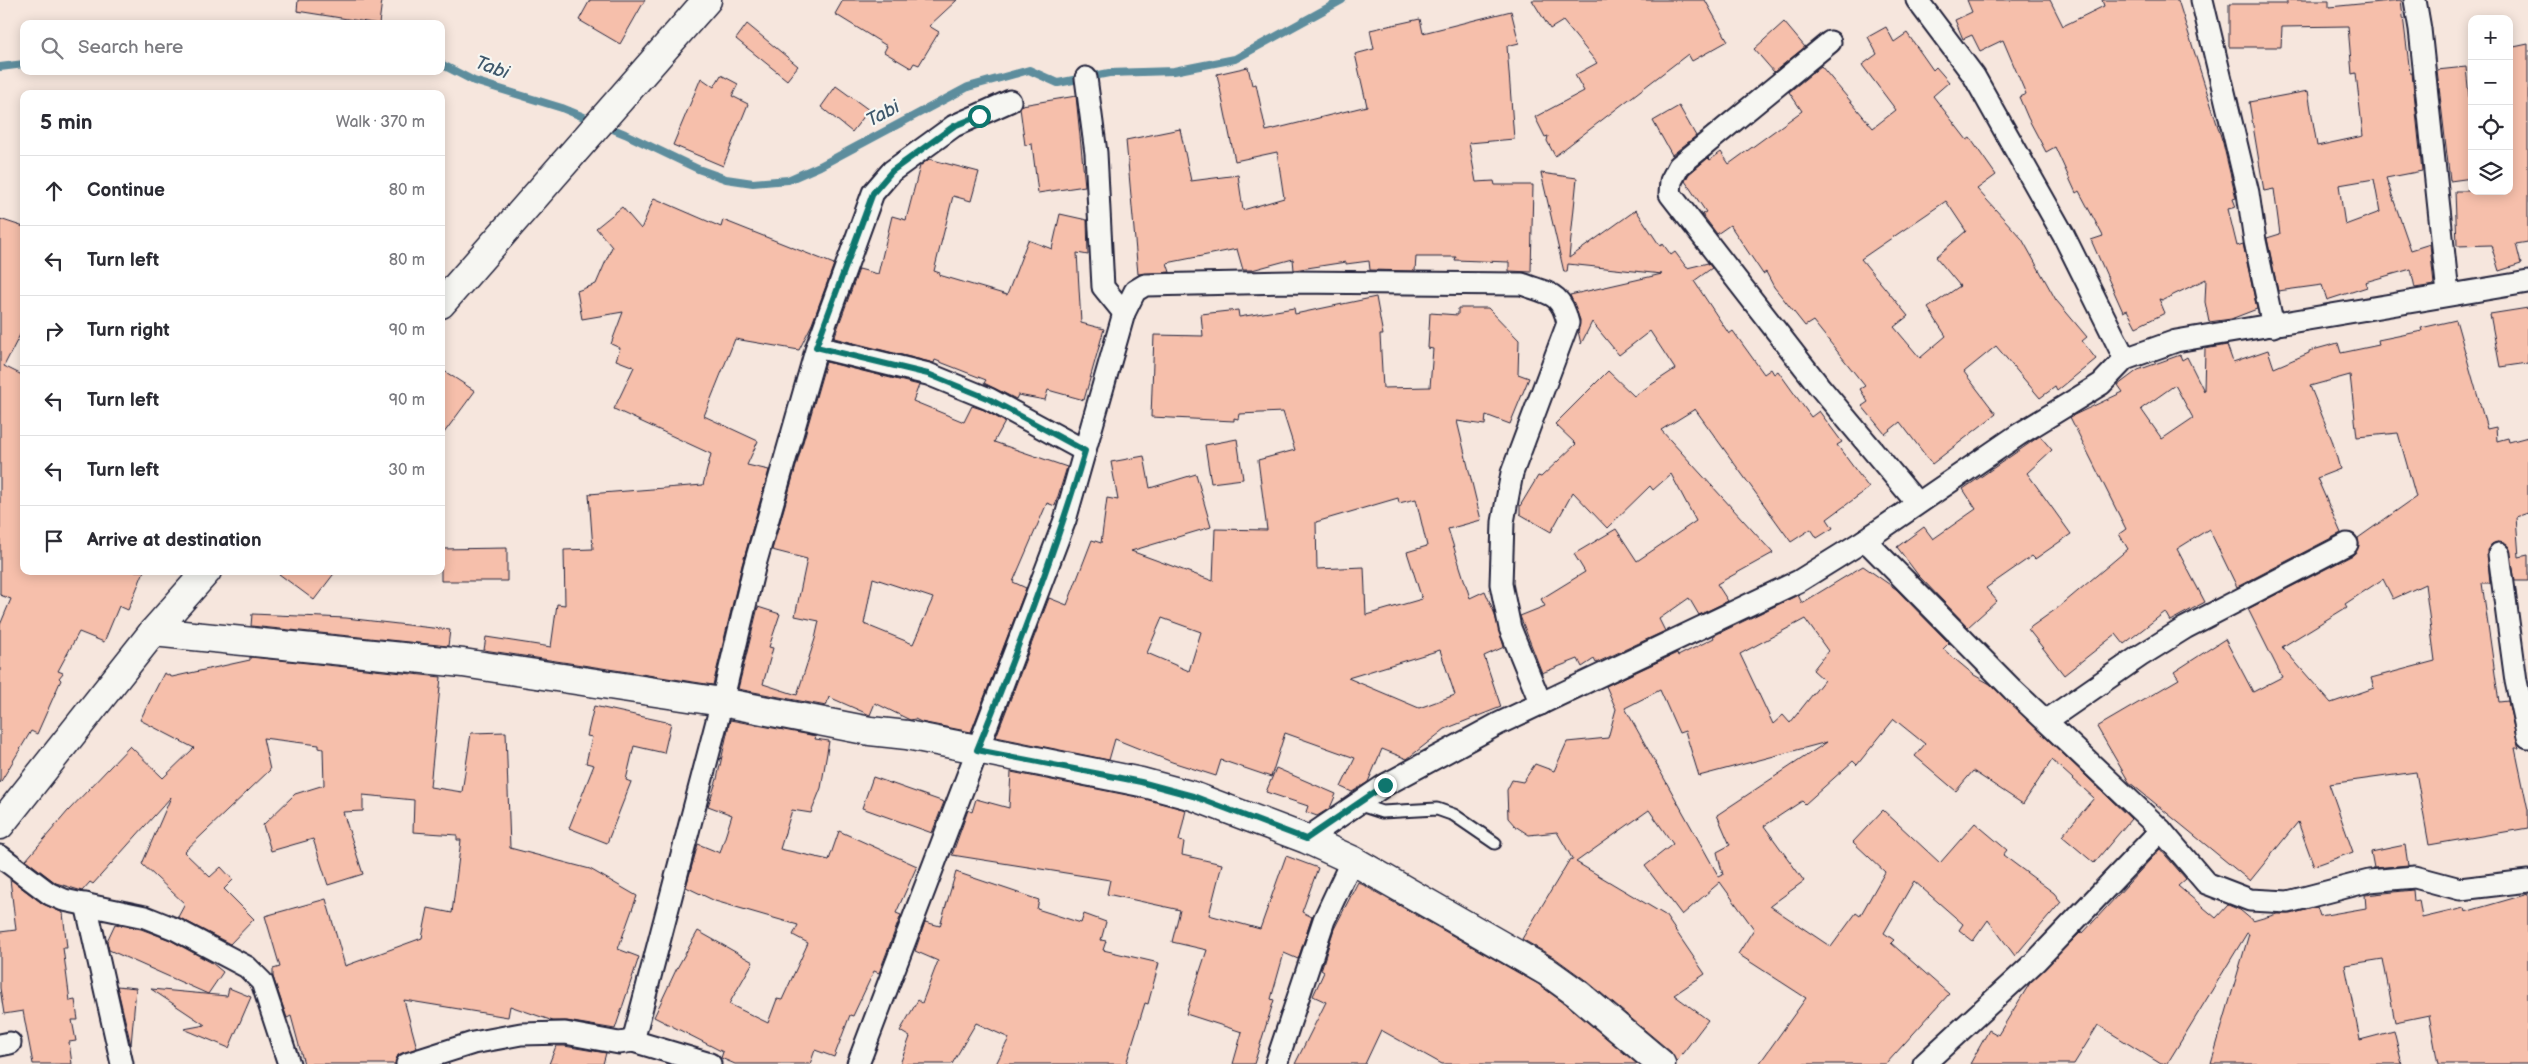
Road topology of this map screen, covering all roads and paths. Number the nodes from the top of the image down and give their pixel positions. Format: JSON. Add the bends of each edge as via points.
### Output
{"nodes":[{"id":1,"x":707,"y":0,"type":"edge"},
{"id":2,"x":1917,"y":0,"type":"edge"},
{"id":3,"x":2202,"y":0,"type":"edge"},
{"id":4,"x":2415,"y":0,"type":"edge"},
{"id":5,"x":1830,"y":42,"type":"dead end"},
{"id":6,"x":1086,"y":78,"type":"dead end"},
{"id":7,"x":1010,"y":101,"type":"dead end"},
{"id":8,"x":2528,"y":282,"type":"edge"},
{"id":9,"x":2448,"y":294,"type":"junction"},
{"id":10,"x":445,"y":299,"type":"edge"},
{"id":11,"x":1124,"y":313,"type":"junction"},
{"id":12,"x":2273,"y":326,"type":"junction"},
{"id":13,"x":816,"y":347,"type":"junction"},
{"id":14,"x":2124,"y":359,"type":"junction"},
{"id":15,"x":1085,"y":451,"type":"junction"},
{"id":16,"x":1917,"y":504,"type":"junction"},
{"id":17,"x":1865,"y":540,"type":"junction"},
{"id":18,"x":2347,"y":544,"type":"dead end"},
{"id":19,"x":2499,"y":554,"type":"dead end"},
{"id":20,"x":204,"y":575,"type":"edge"},
{"id":21,"x":154,"y":632,"type":"junction"},
{"id":22,"x":722,"y":702,"type":"junction"},
{"id":23,"x":1540,"y":704,"type":"junction"},
{"id":24,"x":2046,"y":721,"type":"junction"},
{"id":25,"x":2528,"y":737,"type":"edge"},
{"id":26,"x":977,"y":750,"type":"junction"},
{"id":27,"x":1357,"y":804,"type":"junction"},
{"id":28,"x":0,"y":825,"type":"edge"},
{"id":29,"x":2161,"y":830,"type":"junction"},
{"id":30,"x":1306,"y":839,"type":"junction"},
{"id":31,"x":1495,"y":843,"type":"dead end"},
{"id":32,"x":0,"y":856,"type":"edge"},
{"id":33,"x":1352,"y":860,"type":"junction"},
{"id":34,"x":2528,"y":881,"type":"edge"},
{"id":35,"x":86,"y":904,"type":"junction"},
{"id":36,"x":633,"y":1041,"type":"junction"},
{"id":37,"x":700,"y":1063,"type":"edge"},
{"id":38,"x":122,"y":1064,"type":"edge"},
{"id":39,"x":289,"y":1064,"type":"edge"},
{"id":40,"x":407,"y":1064,"type":"edge"},
{"id":41,"x":858,"y":1064,"type":"edge"},
{"id":42,"x":1276,"y":1064,"type":"edge"},
{"id":43,"x":1661,"y":1064,"type":"edge"},
{"id":44,"x":1924,"y":1064,"type":"edge"}],
"edges":[{"from":1,"to":10,"type":"street"},
{"from":2,"to":14,"type":"street","via":[[1974,76],[2064,236]]},
{"from":3,"to":12,"type":"street","via":[[2248,193]]},
{"from":4,"to":9,"type":"street"},
{"from":5,"to":16,"type":"street","via":[[1679,166],[1671,181],[1670,194]]},
{"from":6,"to":11,"type":"street","via":[[1096,154],[1103,287]]},
{"from":7,"to":13,"type":"street","via":[[954,126],[892,171],[873,193]]},
{"from":8,"to":9,"type":"street"},
{"from":9,"to":12,"type":"street"},
{"from":11,"to":15,"type":"street"},
{"from":11,"to":23,"type":"street","via":[[1136,291],[1145,285],[1291,282],[1522,284],[1551,294],[1564,305],[1568,323],[1512,473],[1504,522],[1501,584],[1510,628]]},
{"from":12,"to":14,"type":"street","via":[[2176,341]]},
{"from":13,"to":15,"type":"street","via":[[928,374],[989,399]]},
{"from":13,"to":22,"type":"street","via":[[754,568]]},
{"from":14,"to":16,"type":"street","via":[[2101,384],[2018,435]]},
{"from":15,"to":26,"type":"street","via":[[1065,520]]},
{"from":16,"to":17,"type":"street"},
{"from":17,"to":23,"type":"street","via":[[1799,581]]},
{"from":17,"to":24,"type":"street"},
{"from":18,"to":24,"type":"street","via":[[2185,628]]},
{"from":19,"to":25,"type":"street","via":[[2516,681]]},
{"from":20,"to":21,"type":"street"},
{"from":21,"to":22,"type":"street","via":[[463,664]]},
{"from":21,"to":28,"type":"street"},
{"from":22,"to":26,"type":"street"},
{"from":22,"to":36,"type":"street"},
{"from":23,"to":27,"type":"street","via":[[1445,752]]},
{"from":24,"to":29,"type":"street"},
{"from":26,"to":30,"type":"street","via":[[1184,793]]},
{"from":26,"to":41,"type":"street"},
{"from":27,"to":30,"type":"street"},
{"from":27,"to":31,"type":"lane","via":[[1382,812],[1437,809],[1454,815]]},
{"from":29,"to":34,"type":"street","via":[[2206,883],[2250,900],[2288,902],[2369,881],[2415,877],[2460,889]]},
{"from":29,"to":44,"type":"street","via":[[2036,961]]},
{"from":30,"to":33,"type":"street"},
{"from":32,"to":35,"type":"street","via":[[50,894]]},
{"from":33,"to":42,"type":"street","via":[[1324,920]]},
{"from":33,"to":43,"type":"street","via":[[1546,971]]},
{"from":35,"to":38,"type":"street"},
{"from":35,"to":39,"type":"street","via":[[145,917],[247,967],[262,982]]},
{"from":36,"to":37,"type":"street"},
{"from":36,"to":40,"type":"street","via":[[619,1043],[565,1033],[521,1034],[473,1043]]}]}
